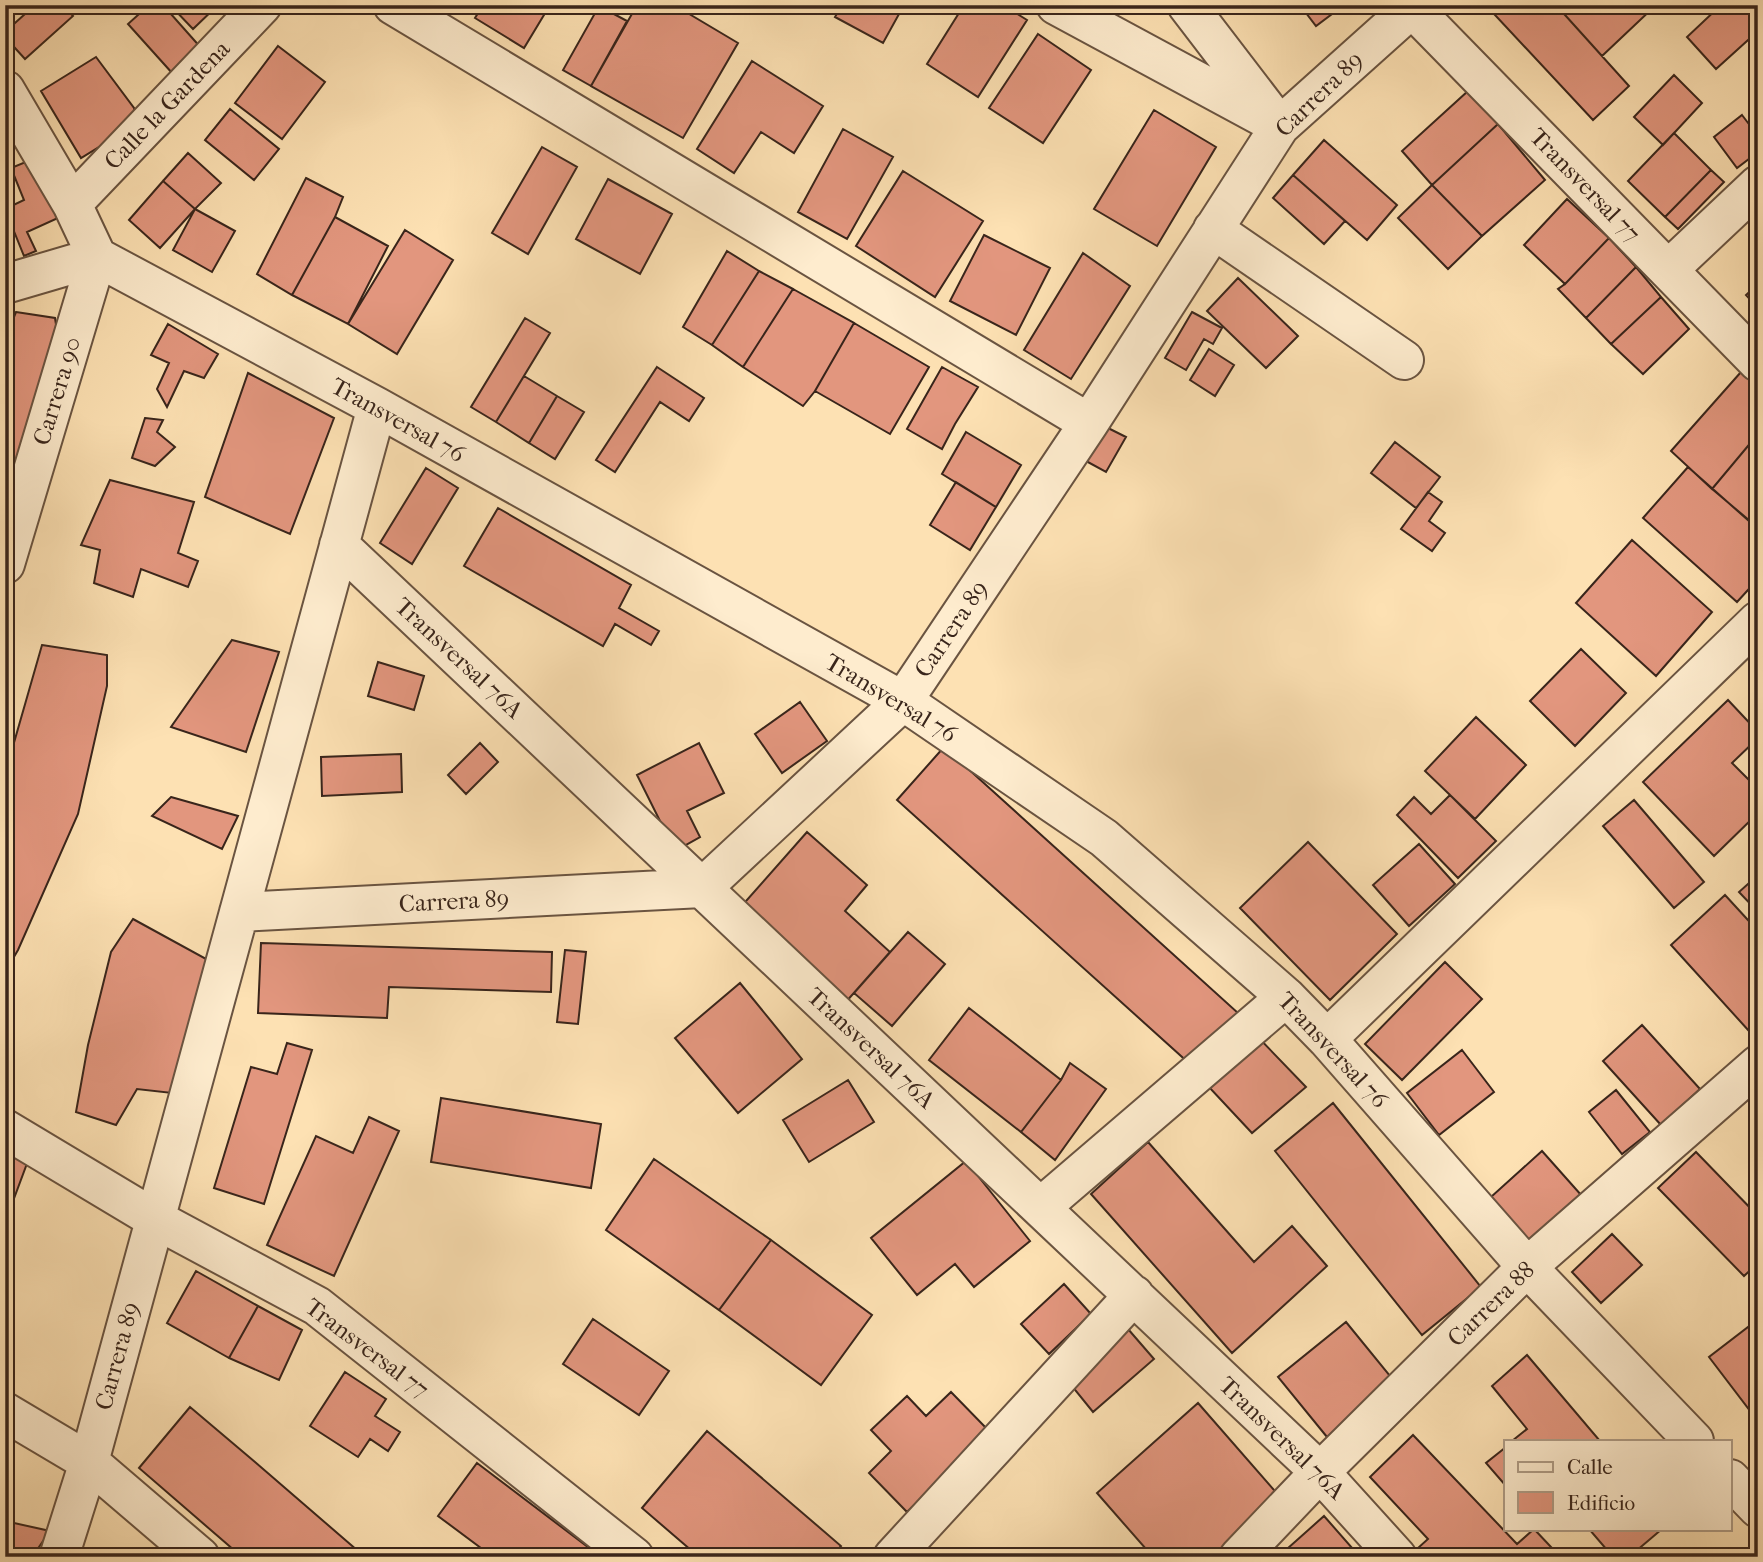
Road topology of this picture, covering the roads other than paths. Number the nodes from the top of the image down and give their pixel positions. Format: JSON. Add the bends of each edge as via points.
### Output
{"nodes":[{"id":1,"x":262,"y":5,"type":"edge"},
{"id":2,"x":393,"y":5,"type":"edge"},
{"id":3,"x":1056,"y":5,"type":"edge"},
{"id":4,"x":1187,"y":5,"type":"edge"},
{"id":5,"x":1414,"y":6,"type":"edge"},
{"id":6,"x":5,"y":90,"type":"edge"},
{"id":7,"x":1280,"y":126,"type":"junction"},
{"id":8,"x":1758,"y":185,"type":"edge"},
{"id":9,"x":72,"y":204,"type":"junction"},
{"id":10,"x":1213,"y":229,"type":"junction"},
{"id":11,"x":97,"y":257,"type":"junction"},
{"id":12,"x":1668,"y":270,"type":"junction"},
{"id":13,"x":5,"y":284,"type":"edge"},
{"id":14,"x":1404,"y":360,"type":"dead end"},
{"id":15,"x":1758,"y":362,"type":"edge"},
{"id":16,"x":376,"y":407,"type":"junction"},
{"id":17,"x":1089,"y":423,"type":"junction"},
{"id":18,"x":339,"y":545,"type":"junction"},
{"id":19,"x":5,"y":564,"type":"edge"},
{"id":20,"x":1758,"y":621,"type":"edge"},
{"id":21,"x":903,"y":701,"type":"junction"},
{"id":22,"x":702,"y":888,"type":"junction"},
{"id":23,"x":239,"y":912,"type":"junction"},
{"id":24,"x":1286,"y":997,"type":"junction"},
{"id":25,"x":1326,"y":1039,"type":"junction"},
{"id":26,"x":1758,"y":1065,"type":"edge"},
{"id":27,"x":5,"y":1129,"type":"edge"},
{"id":28,"x":1041,"y":1207,"type":"junction"},
{"id":29,"x":155,"y":1219,"type":"junction"},
{"id":30,"x":1527,"y":1267,"type":"junction"},
{"id":31,"x":1134,"y":1295,"type":"junction"},
{"id":32,"x":5,"y":1412,"type":"edge"},
{"id":33,"x":1693,"y":1440,"type":"edge"},
{"id":34,"x":89,"y":1462,"type":"junction"},
{"id":35,"x":1320,"y":1472,"type":"junction"},
{"id":36,"x":59,"y":1557,"type":"edge"},
{"id":37,"x":200,"y":1557,"type":"edge"},
{"id":38,"x":634,"y":1557,"type":"edge"},
{"id":39,"x":893,"y":1557,"type":"edge"},
{"id":40,"x":1238,"y":1557,"type":"edge"},
{"id":41,"x":1397,"y":1557,"type":"edge"}],
"edges":[{"from":1,"to":9,"type":"street","name":"Calle la Gardena"},
{"from":2,"to":17,"type":"street"},
{"from":3,"to":7,"type":"street"},
{"from":4,"to":7,"type":"street"},
{"from":5,"to":7,"type":"street","name":"Carrera 89"},
{"from":5,"to":12,"type":"street","name":"Transversal 77"},
{"from":6,"to":9,"type":"street"},
{"from":7,"to":10,"type":"street","name":"Carrera 89"},
{"from":8,"to":12,"type":"street"},
{"from":9,"to":11,"type":"street"},
{"from":10,"to":14,"type":"street"},
{"from":10,"to":17,"type":"street","name":"Carrera 89"},
{"from":11,"to":13,"type":"street"},
{"from":11,"to":16,"type":"street","name":"Transversal 76"},
{"from":11,"to":19,"type":"street","name":"Carrera 90"},
{"from":12,"to":15,"type":"street","name":"Transversal 77"},
{"from":16,"to":18,"type":"street","name":"Carrera 89"},
{"from":16,"to":21,"type":"street","name":"Transversal 76"},
{"from":17,"to":21,"type":"street","name":"Carrera 89"},
{"from":18,"to":22,"type":"street","name":"Transversal 76A"},
{"from":18,"to":23,"type":"street","name":"Carrera 89"},
{"from":20,"to":25,"type":"street"},
{"from":21,"to":22,"type":"street","name":"Carrera 89"},
{"from":21,"to":24,"type":"street","name":"Transversal 76","via":[[1104,838]]},
{"from":22,"to":23,"type":"street","name":"Carrera 89"},
{"from":22,"to":28,"type":"street","name":"Transversal 76A"},
{"from":23,"to":29,"type":"street","name":"Carrera 89"},
{"from":24,"to":25,"type":"street","name":"Transversal 76"},
{"from":24,"to":28,"type":"street"},
{"from":25,"to":30,"type":"street","name":"Transversal 76"},
{"from":26,"to":30,"type":"street","name":"Carrera 88"},
{"from":27,"to":29,"type":"street","name":"Transversal 77"},
{"from":28,"to":31,"type":"street","name":"Transversal 76A"},
{"from":29,"to":34,"type":"street","name":"Carrera 89"},
{"from":29,"to":38,"type":"street","name":"Transversal 77","via":[[317,1306]]},
{"from":30,"to":33,"type":"street","name":"Transversal 76"},
{"from":30,"to":35,"type":"street","name":"Carrera 88"},
{"from":31,"to":35,"type":"street","name":"Transversal 76A"},
{"from":31,"to":39,"type":"street"},
{"from":32,"to":34,"type":"street"},
{"from":34,"to":36,"type":"street","name":"Carrera 89"},
{"from":34,"to":37,"type":"street"},
{"from":35,"to":40,"type":"street","name":"Carrera 88"},
{"from":35,"to":41,"type":"street","name":"Transversal 76A"}]}
